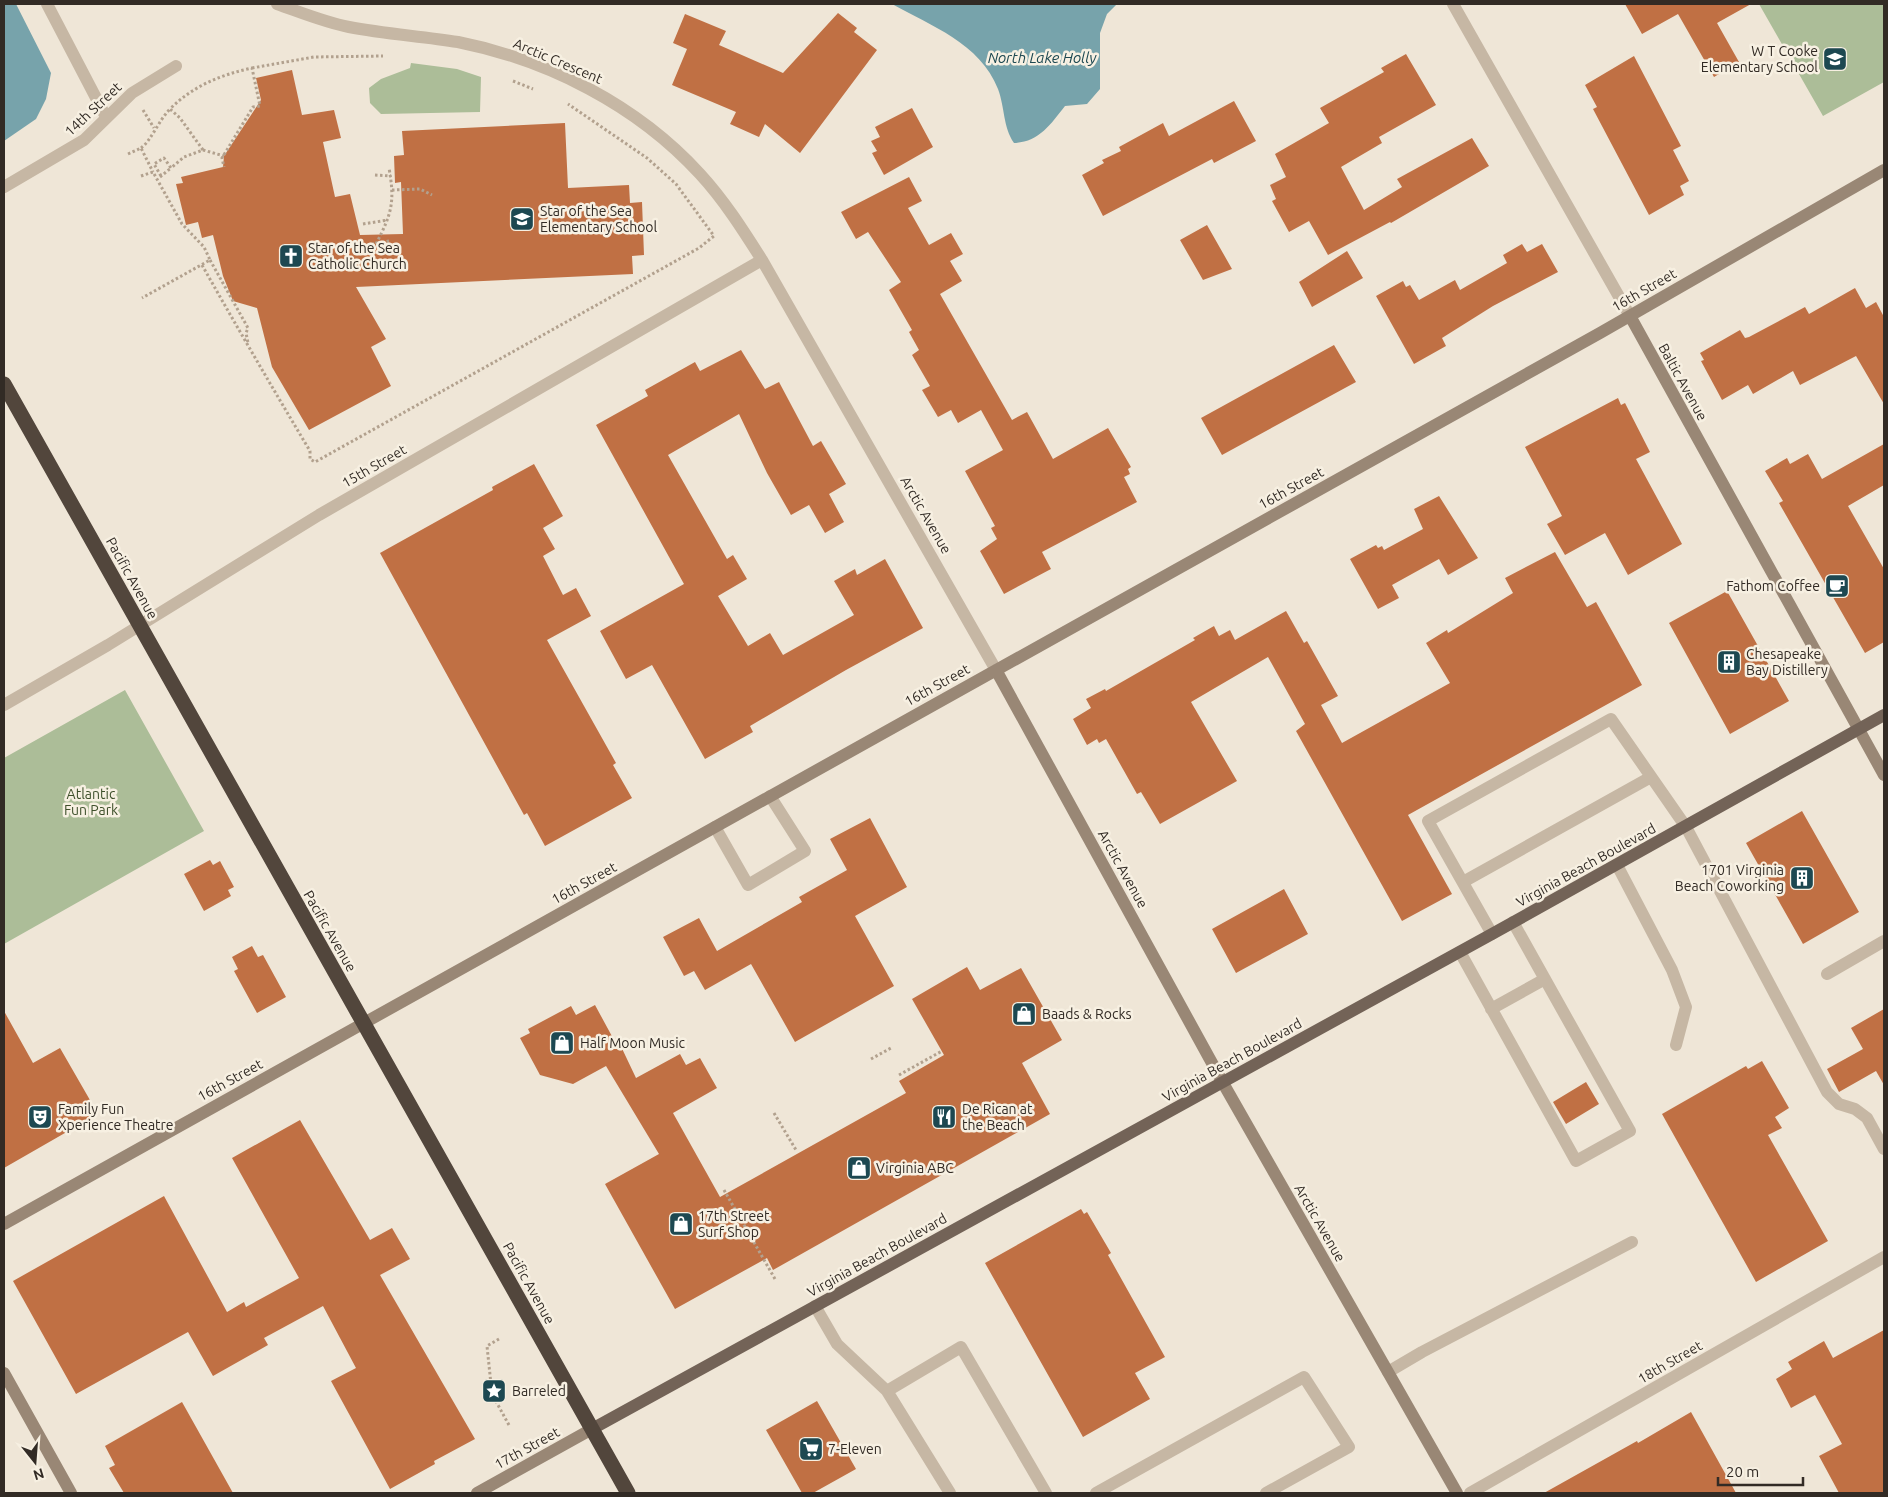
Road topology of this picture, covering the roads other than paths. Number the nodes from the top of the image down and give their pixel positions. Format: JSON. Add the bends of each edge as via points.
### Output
{"nodes":[{"id":1,"x":47,"y":4,"type":"edge"},
{"id":2,"x":277,"y":4,"type":"edge"},
{"id":3,"x":1453,"y":4,"type":"edge"},
{"id":4,"x":176,"y":66,"type":"dead end"},
{"id":5,"x":106,"y":117,"type":"junction"},
{"id":6,"x":1884,"y":170,"type":"edge"},
{"id":7,"x":4,"y":187,"type":"edge"},
{"id":8,"x":762,"y":260,"type":"junction"},
{"id":9,"x":1630,"y":316,"type":"junction"},
{"id":10,"x":4,"y":384,"type":"edge"},
{"id":11,"x":140,"y":626,"type":"junction"},
{"id":12,"x":996,"y":670,"type":"junction"},
{"id":13,"x":4,"y":705,"type":"edge"},
{"id":14,"x":1884,"y":715,"type":"edge"},
{"id":15,"x":1859,"y":730,"type":"junction"},
{"id":16,"x":1884,"y":775,"type":"edge"},
{"id":17,"x":1651,"y":776,"type":"junction"},
{"id":18,"x":770,"y":796,"type":"junction"},
{"id":19,"x":715,"y":827,"type":"junction"},
{"id":20,"x":1686,"y":827,"type":"junction"},
{"id":21,"x":1617,"y":865,"type":"junction"},
{"id":22,"x":1463,"y":882,"type":"junction"},
{"id":23,"x":1513,"y":922,"type":"junction"},
{"id":24,"x":1492,"y":934,"type":"junction"},
{"id":25,"x":1884,"y":942,"type":"edge"},
{"id":26,"x":1460,"y":952,"type":"junction"},
{"id":27,"x":1827,"y":974,"type":"dead end"},
{"id":28,"x":1545,"y":979,"type":"junction"},
{"id":29,"x":1491,"y":1009,"type":"junction"},
{"id":30,"x":364,"y":1023,"type":"junction"},
{"id":31,"x":1676,"y":1045,"type":"dead end"},
{"id":32,"x":1223,"y":1082,"type":"junction"},
{"id":33,"x":1884,"y":1149,"type":"edge"},
{"id":34,"x":4,"y":1224,"type":"edge"},
{"id":35,"x":1632,"y":1242,"type":"dead end"},
{"id":36,"x":1884,"y":1257,"type":"edge"},
{"id":37,"x":815,"y":1306,"type":"junction"},
{"id":38,"x":1388,"y":1372,"type":"junction"},
{"id":39,"x":4,"y":1373,"type":"edge"},
{"id":40,"x":886,"y":1391,"type":"junction"},
{"id":41,"x":592,"y":1429,"type":"junction"},
{"id":42,"x":71,"y":1493,"type":"edge"},
{"id":43,"x":477,"y":1493,"type":"edge"},
{"id":44,"x":628,"y":1493,"type":"edge"},
{"id":45,"x":950,"y":1493,"type":"edge"},
{"id":46,"x":1046,"y":1493,"type":"edge"},
{"id":47,"x":1096,"y":1493,"type":"edge"},
{"id":48,"x":1266,"y":1493,"type":"edge"},
{"id":49,"x":1457,"y":1493,"type":"edge"},
{"id":50,"x":1470,"y":1493,"type":"edge"}],
"edges":[{"from":1,"to":5,"type":"street"},
{"from":2,"to":8,"type":"street","name":"Arctic Crescent","via":[[349,27],[440,39],[513,56],[561,75],[609,100],[652,129],[701,174]]},
{"from":3,"to":9,"type":"street","name":"Baltic Avenue"},
{"from":4,"to":5,"type":"street","name":"14th Street","via":[[132,93]]},
{"from":5,"to":7,"type":"street","name":"14th Street","via":[[78,144]]},
{"from":6,"to":9,"type":"street","name":"16th Street"},
{"from":8,"to":11,"type":"street","name":"15th Street","via":[[319,515]]},
{"from":8,"to":12,"type":"street","name":"Arctic Avenue"},
{"from":9,"to":12,"type":"street","name":"16th Street"},
{"from":9,"to":15,"type":"street","name":"Baltic Avenue"},
{"from":10,"to":11,"type":"highway","name":"Pacific Avenue"},
{"from":11,"to":13,"type":"street","name":"15th Street"},
{"from":11,"to":30,"type":"highway","name":"Pacific Avenue"},
{"from":12,"to":18,"type":"street","name":"16th Street"},
{"from":12,"to":32,"type":"street","name":"Arctic Avenue"},
{"from":14,"to":15,"type":"main road","name":"Virginia Beach Boulevard"},
{"from":15,"to":16,"type":"street","name":"Baltic Avenue"},
{"from":15,"to":20,"type":"main road","name":"Virginia Beach Boulevard"},
{"from":17,"to":20,"type":"street"},
{"from":17,"to":22,"type":"street"},
{"from":17,"to":22,"type":"street","via":[[1611,719],[1436,816],[1428,821]]},
{"from":18,"to":19,"type":"street","name":"16th Street"},
{"from":18,"to":19,"type":"street","via":[[806,851],[748,885]]},
{"from":19,"to":30,"type":"street","name":"16th Street"},
{"from":20,"to":21,"type":"main road","name":"Virginia Beach Boulevard"},
{"from":20,"to":33,"type":"street","via":[[1827,1092],[1839,1104],[1855,1109],[1867,1118]]},
{"from":21,"to":23,"type":"main road","name":"Virginia Beach Boulevard"},
{"from":21,"to":31,"type":"street","via":[[1672,970],[1686,1007]]},
{"from":22,"to":24,"type":"street"},
{"from":23,"to":24,"type":"main road","name":"Virginia Beach Boulevard"},
{"from":23,"to":28,"type":"street"},
{"from":24,"to":26,"type":"main road","name":"Virginia Beach Boulevard"},
{"from":25,"to":27,"type":"street"},
{"from":26,"to":29,"type":"street"},
{"from":26,"to":32,"type":"main road","name":"Virginia Beach Boulevard"},
{"from":28,"to":29,"type":"street"},
{"from":28,"to":29,"type":"street","via":[[1630,1131],[1622,1136],[1576,1161]]},
{"from":30,"to":34,"type":"street","name":"16th Street"},
{"from":30,"to":41,"type":"highway","name":"Pacific Avenue"},
{"from":32,"to":37,"type":"main road","name":"Virginia Beach Boulevard"},
{"from":32,"to":38,"type":"street","name":"Arctic Avenue"},
{"from":35,"to":38,"type":"street"},
{"from":36,"to":50,"type":"street","name":"18th Street"},
{"from":37,"to":40,"type":"street","via":[[837,1344]]},
{"from":37,"to":41,"type":"main road","name":"Virginia Beach Boulevard"},
{"from":38,"to":49,"type":"street","name":"Arctic Avenue"},
{"from":39,"to":42,"type":"street"},
{"from":40,"to":45,"type":"street"},
{"from":40,"to":46,"type":"street","via":[[961,1347]]},
{"from":41,"to":43,"type":"street","name":"17th Street"},
{"from":41,"to":44,"type":"highway","name":"Pacific Avenue"},
{"from":47,"to":48,"type":"street","via":[[1304,1377],[1348,1447]]}]}
